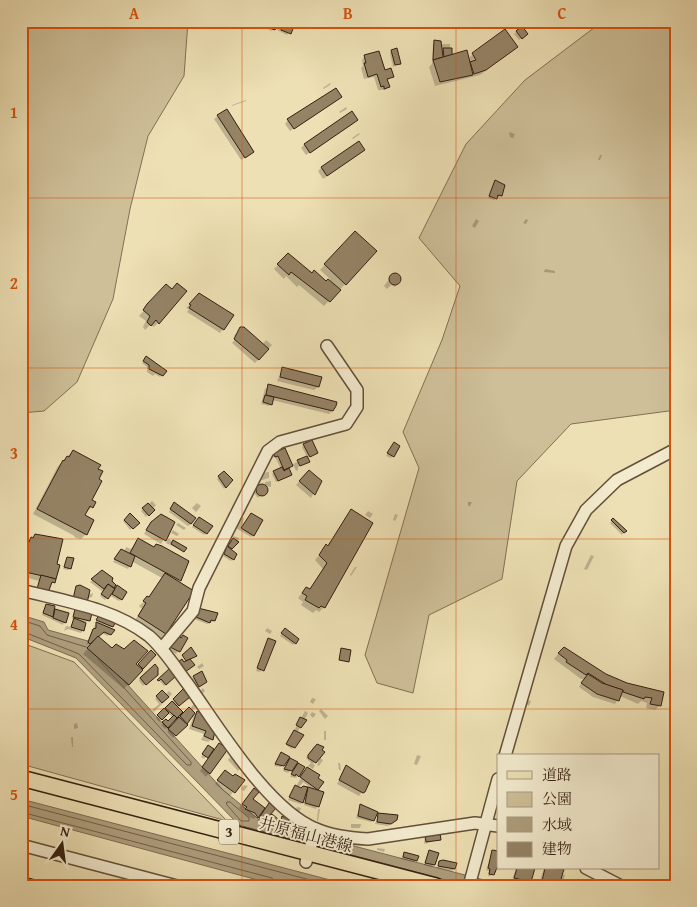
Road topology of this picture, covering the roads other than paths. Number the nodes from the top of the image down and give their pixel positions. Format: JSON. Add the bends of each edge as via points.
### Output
{"nodes":[{"id":1,"x":327,"y":346,"type":"dead end"},
{"id":2,"x":676,"y":449,"type":"edge"},
{"id":3,"x":21,"y":590,"type":"edge"},
{"id":4,"x":162,"y":648,"type":"junction"},
{"id":5,"x":506,"y":754,"type":"edge"},
{"id":6,"x":21,"y":778,"type":"edge"},
{"id":7,"x":497,"y":783,"type":"edge"},
{"id":8,"x":21,"y":787,"type":"edge"},
{"id":9,"x":486,"y":823,"type":"junction"},
{"id":10,"x":497,"y":826,"type":"edge"},
{"id":11,"x":315,"y":831,"type":"junction"},
{"id":12,"x":21,"y":845,"type":"edge"},
{"id":13,"x":309,"y":854,"type":"junction"},
{"id":14,"x":590,"y":870,"type":"edge"},
{"id":15,"x":177,"y":886,"type":"edge"},
{"id":16,"x":396,"y":886,"type":"edge"},
{"id":17,"x":436,"y":886,"type":"edge"},
{"id":18,"x":469,"y":886,"type":"edge"},
{"id":19,"x":621,"y":886,"type":"edge"}],
"edges":[{"from":1,"to":4,"type":"street","via":[[356,390],[357,407],[346,424],[280,442],[268,450],[199,588],[193,611]]},
{"from":2,"to":5,"type":"street","via":[[617,480],[586,510],[566,546]]},
{"from":3,"to":4,"type":"street","via":[[108,613],[141,631]]},
{"from":4,"to":11,"type":"street","via":[[269,794]]},
{"from":6,"to":13,"type":"main road","name":"井原福山港線","number":"3"},
{"from":7,"to":9,"type":"street"},
{"from":8,"to":13,"type":"main road","name":"井原福山港線","number":"3"},
{"from":9,"to":10,"type":"street"},
{"from":9,"to":11,"type":"street","via":[[368,839]]},
{"from":9,"to":18,"type":"street"},
{"from":11,"to":13,"type":"street"},
{"from":12,"to":15,"type":"street"},
{"from":13,"to":16,"type":"main road","name":"井原福山港線","number":"3"},
{"from":13,"to":17,"type":"main road","name":"井原福山港線","number":"3"},
{"from":14,"to":19,"type":"street"}]}
